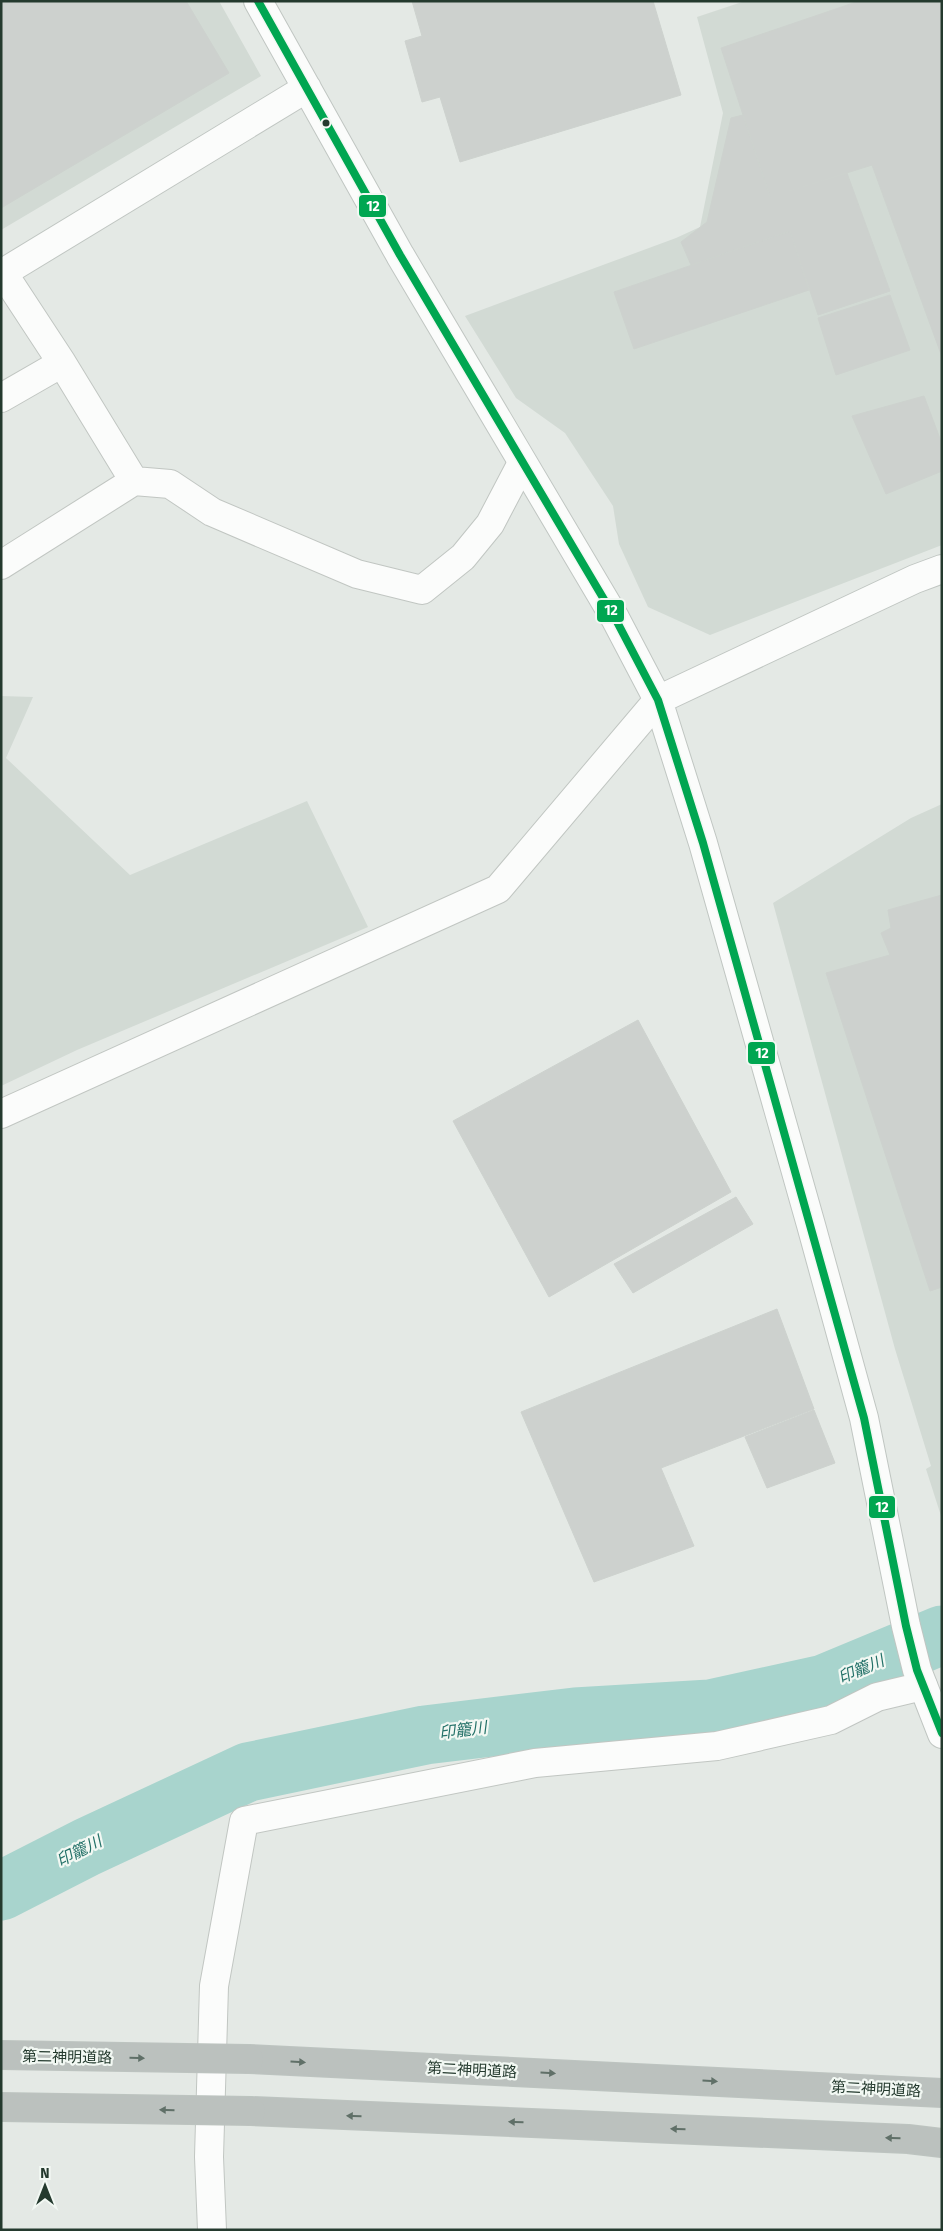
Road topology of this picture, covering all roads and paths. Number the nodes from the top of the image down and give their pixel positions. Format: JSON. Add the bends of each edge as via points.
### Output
{"nodes":[{"id":1,"x":258,"y":1,"type":"edge"},
{"id":2,"x":307,"y":88,"type":"junction"},
{"id":3,"x":2,"y":273,"type":"edge"},
{"id":4,"x":62,"y":363,"type":"junction"},
{"id":5,"x":1,"y":398,"type":"edge"},
{"id":6,"x":522,"y":463,"type":"junction"},
{"id":7,"x":134,"y":481,"type":"junction"},
{"id":8,"x":1,"y":565,"type":"edge"},
{"id":9,"x":942,"y":569,"type":"edge"},
{"id":10,"x":658,"y":700,"type":"junction"},
{"id":11,"x":1,"y":1114,"type":"edge"},
{"id":12,"x":920,"y":1678,"type":"junction"},
{"id":13,"x":942,"y":1734,"type":"edge"},
{"id":14,"x":1,"y":2056,"type":"edge"},
{"id":15,"x":942,"y":2093,"type":"edge"},
{"id":16,"x":1,"y":2107,"type":"edge"},
{"id":17,"x":942,"y":2142,"type":"edge"},
{"id":18,"x":212,"y":2230,"type":"edge"}],
"edges":[{"from":1,"to":2,"type":"street"},
{"from":2,"to":3,"type":"street"},
{"from":2,"to":6,"type":"street"},
{"from":3,"to":4,"type":"street"},
{"from":4,"to":5,"type":"street"},
{"from":4,"to":7,"type":"street"},
{"from":6,"to":7,"type":"street","via":[[490,524],[463,557],[422,590],[357,574],[212,512],[170,484]]},
{"from":6,"to":10,"type":"street","via":[[615,618]]},
{"from":7,"to":8,"type":"street"},
{"from":9,"to":10,"type":"street"},
{"from":10,"to":11,"type":"street","via":[[498,889]]},
{"from":10,"to":12,"type":"street","via":[[704,843],[864,1418],[906,1626]]},
{"from":12,"to":13,"type":"street"},
{"from":12,"to":18,"type":"street","via":[[831,1720],[717,1746],[535,1763],[244,1821],[214,1986],[209,2157]]},
{"from":14,"to":15,"type":"highway","name":"第二神明道路","one_way":true,"bridge":true,"via":[[249,2059]]},
{"from":17,"to":16,"type":"highway","one_way":true,"bridge":true,"via":[[251,2111]]}]}
